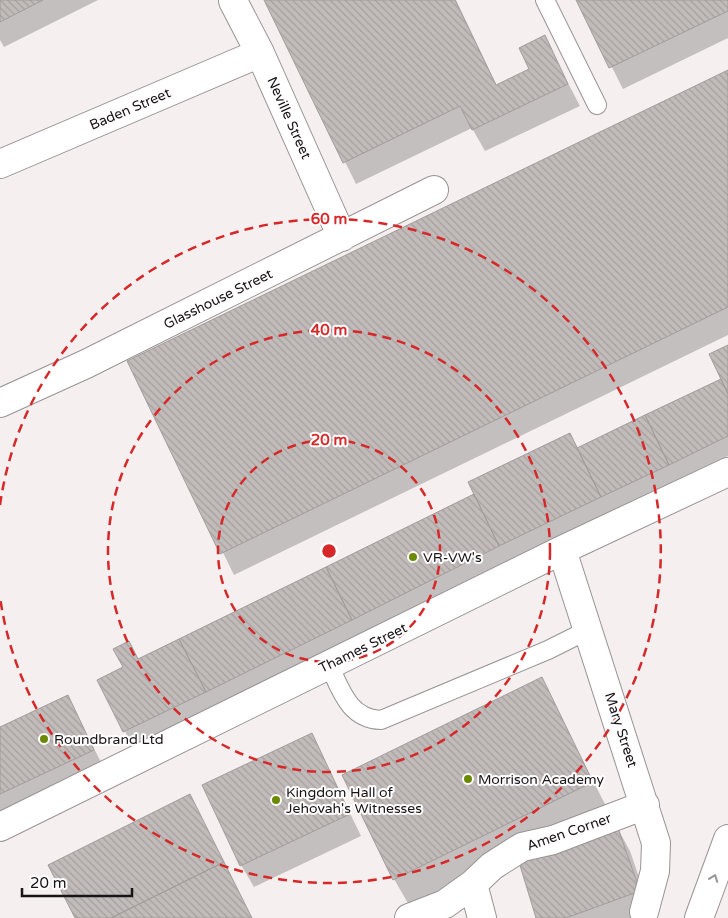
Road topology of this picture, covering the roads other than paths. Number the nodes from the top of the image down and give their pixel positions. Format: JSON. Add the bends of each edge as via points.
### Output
{"nodes":[{"id":1,"x":545,"y":0,"type":"edge"},
{"id":2,"x":233,"y":1,"type":"edge"},
{"id":3,"x":260,"y":52,"type":"junction"},
{"id":4,"x":597,"y":105,"type":"dead end"},
{"id":5,"x":0,"y":164,"type":"edge"},
{"id":6,"x":434,"y":190,"type":"dead end"},
{"id":7,"x":342,"y":237,"type":"junction"},
{"id":8,"x":0,"y":403,"type":"edge"},
{"id":9,"x":728,"y":472,"type":"edge"},
{"id":10,"x":562,"y":550,"type":"junction"},
{"id":11,"x":588,"y":630,"type":"junction"},
{"id":12,"x":329,"y":665,"type":"junction"},
{"id":13,"x":645,"y":805,"type":"junction"},
{"id":14,"x":0,"y":827,"type":"edge"},
{"id":15,"x":728,"y":839,"type":"edge"},
{"id":16,"x":473,"y":884,"type":"junction"},
{"id":17,"x":644,"y":912,"type":"dead end"},
{"id":18,"x":409,"y":918,"type":"edge"},
{"id":19,"x":482,"y":918,"type":"edge"},
{"id":20,"x":699,"y":918,"type":"edge"}],
"edges":[{"from":1,"to":4,"type":"lane"},
{"from":2,"to":3,"type":"street","name":"Neville Street"},
{"from":3,"to":5,"type":"street","name":"Baden Street"},
{"from":3,"to":7,"type":"street","name":"Neville Street"},
{"from":6,"to":7,"type":"street","name":"Glasshouse Street"},
{"from":7,"to":8,"type":"street","name":"Glasshouse Street"},
{"from":9,"to":10,"type":"street","name":"Thames Street"},
{"from":10,"to":11,"type":"street","name":"Mary Street"},
{"from":10,"to":12,"type":"street","name":"Thames Street"},
{"from":11,"to":12,"type":"lane","via":[[381,720],[370,719],[352,709]]},
{"from":11,"to":13,"type":"street","name":"Mary Street"},
{"from":12,"to":14,"type":"street","name":"Thames Street"},
{"from":13,"to":16,"type":"street","name":"Amen Corner","via":[[553,840],[522,848],[492,866]]},
{"from":13,"to":17,"type":"street","name":"Mary Street","via":[[656,843],[655,871]]},
{"from":20,"to":15,"type":"street","one_way":true},
{"from":16,"to":18,"type":"street","name":"Amen Corner","via":[[445,904]]},
{"from":16,"to":19,"type":"street"}]}
